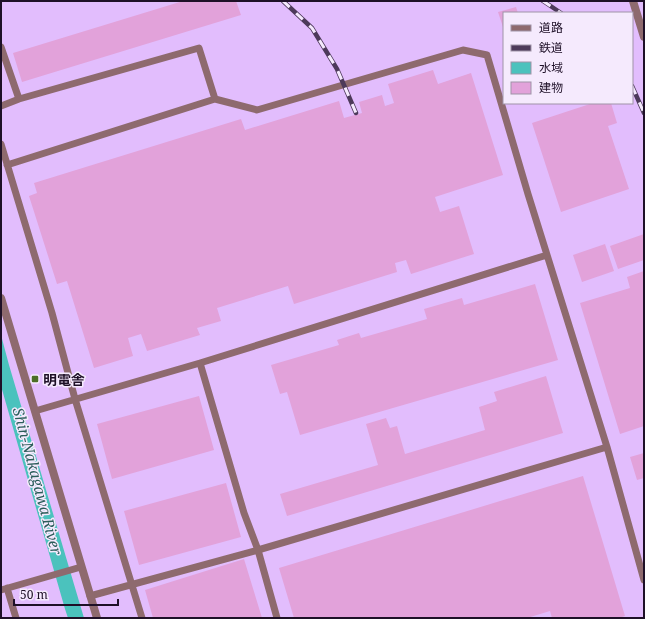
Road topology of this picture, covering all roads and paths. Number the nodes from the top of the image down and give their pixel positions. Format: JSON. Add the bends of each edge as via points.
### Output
{"nodes":[{"id":1,"x":633,"y":1,"type":"edge"},
{"id":2,"x":644,"y":37,"type":"edge"},
{"id":3,"x":1,"y":47,"type":"edge"},
{"id":4,"x":19,"y":99,"type":"junction"},
{"id":5,"x":215,"y":100,"type":"junction"},
{"id":6,"x":1,"y":106,"type":"edge"},
{"id":7,"x":1,"y":144,"type":"edge"},
{"id":8,"x":7,"y":165,"type":"junction"},
{"id":9,"x":547,"y":255,"type":"junction"},
{"id":10,"x":1,"y":298,"type":"edge"},
{"id":11,"x":200,"y":363,"type":"junction"},
{"id":12,"x":75,"y":399,"type":"junction"},
{"id":13,"x":35,"y":411,"type":"junction"},
{"id":14,"x":607,"y":447,"type":"junction"},
{"id":15,"x":258,"y":550,"type":"junction"},
{"id":16,"x":81,"y":567,"type":"junction"},
{"id":17,"x":644,"y":580,"type":"edge"},
{"id":18,"x":132,"y":584,"type":"junction"},
{"id":19,"x":4,"y":589,"type":"edge"},
{"id":20,"x":90,"y":596,"type":"junction"},
{"id":21,"x":16,"y":618,"type":"edge"},
{"id":22,"x":97,"y":618,"type":"edge"},
{"id":23,"x":142,"y":618,"type":"edge"},
{"id":24,"x":277,"y":618,"type":"edge"}],
"edges":[{"from":1,"to":2,"type":"street"},
{"from":3,"to":4,"type":"lane"},
{"from":4,"to":5,"type":"lane","via":[[199,48]]},
{"from":4,"to":6,"type":"lane"},
{"from":5,"to":8,"type":"lane"},
{"from":5,"to":9,"type":"lane","via":[[258,110],[464,50],[488,55]]},
{"from":7,"to":8,"type":"lane"},
{"from":8,"to":12,"type":"lane"},
{"from":9,"to":11,"type":"lane"},
{"from":9,"to":14,"type":"lane"},
{"from":10,"to":13,"type":"street"},
{"from":11,"to":12,"type":"lane"},
{"from":11,"to":15,"type":"lane","via":[[244,513]]},
{"from":12,"to":13,"type":"lane"},
{"from":12,"to":18,"type":"lane"},
{"from":13,"to":16,"type":"street"},
{"from":14,"to":15,"type":"lane"},
{"from":14,"to":17,"type":"lane"},
{"from":15,"to":18,"type":"lane"},
{"from":15,"to":24,"type":"lane"},
{"from":16,"to":19,"type":"lane"},
{"from":16,"to":20,"type":"street"},
{"from":18,"to":20,"type":"lane"},
{"from":18,"to":23,"type":"lane"},
{"from":19,"to":21,"type":"lane"},
{"from":20,"to":22,"type":"street"}]}
